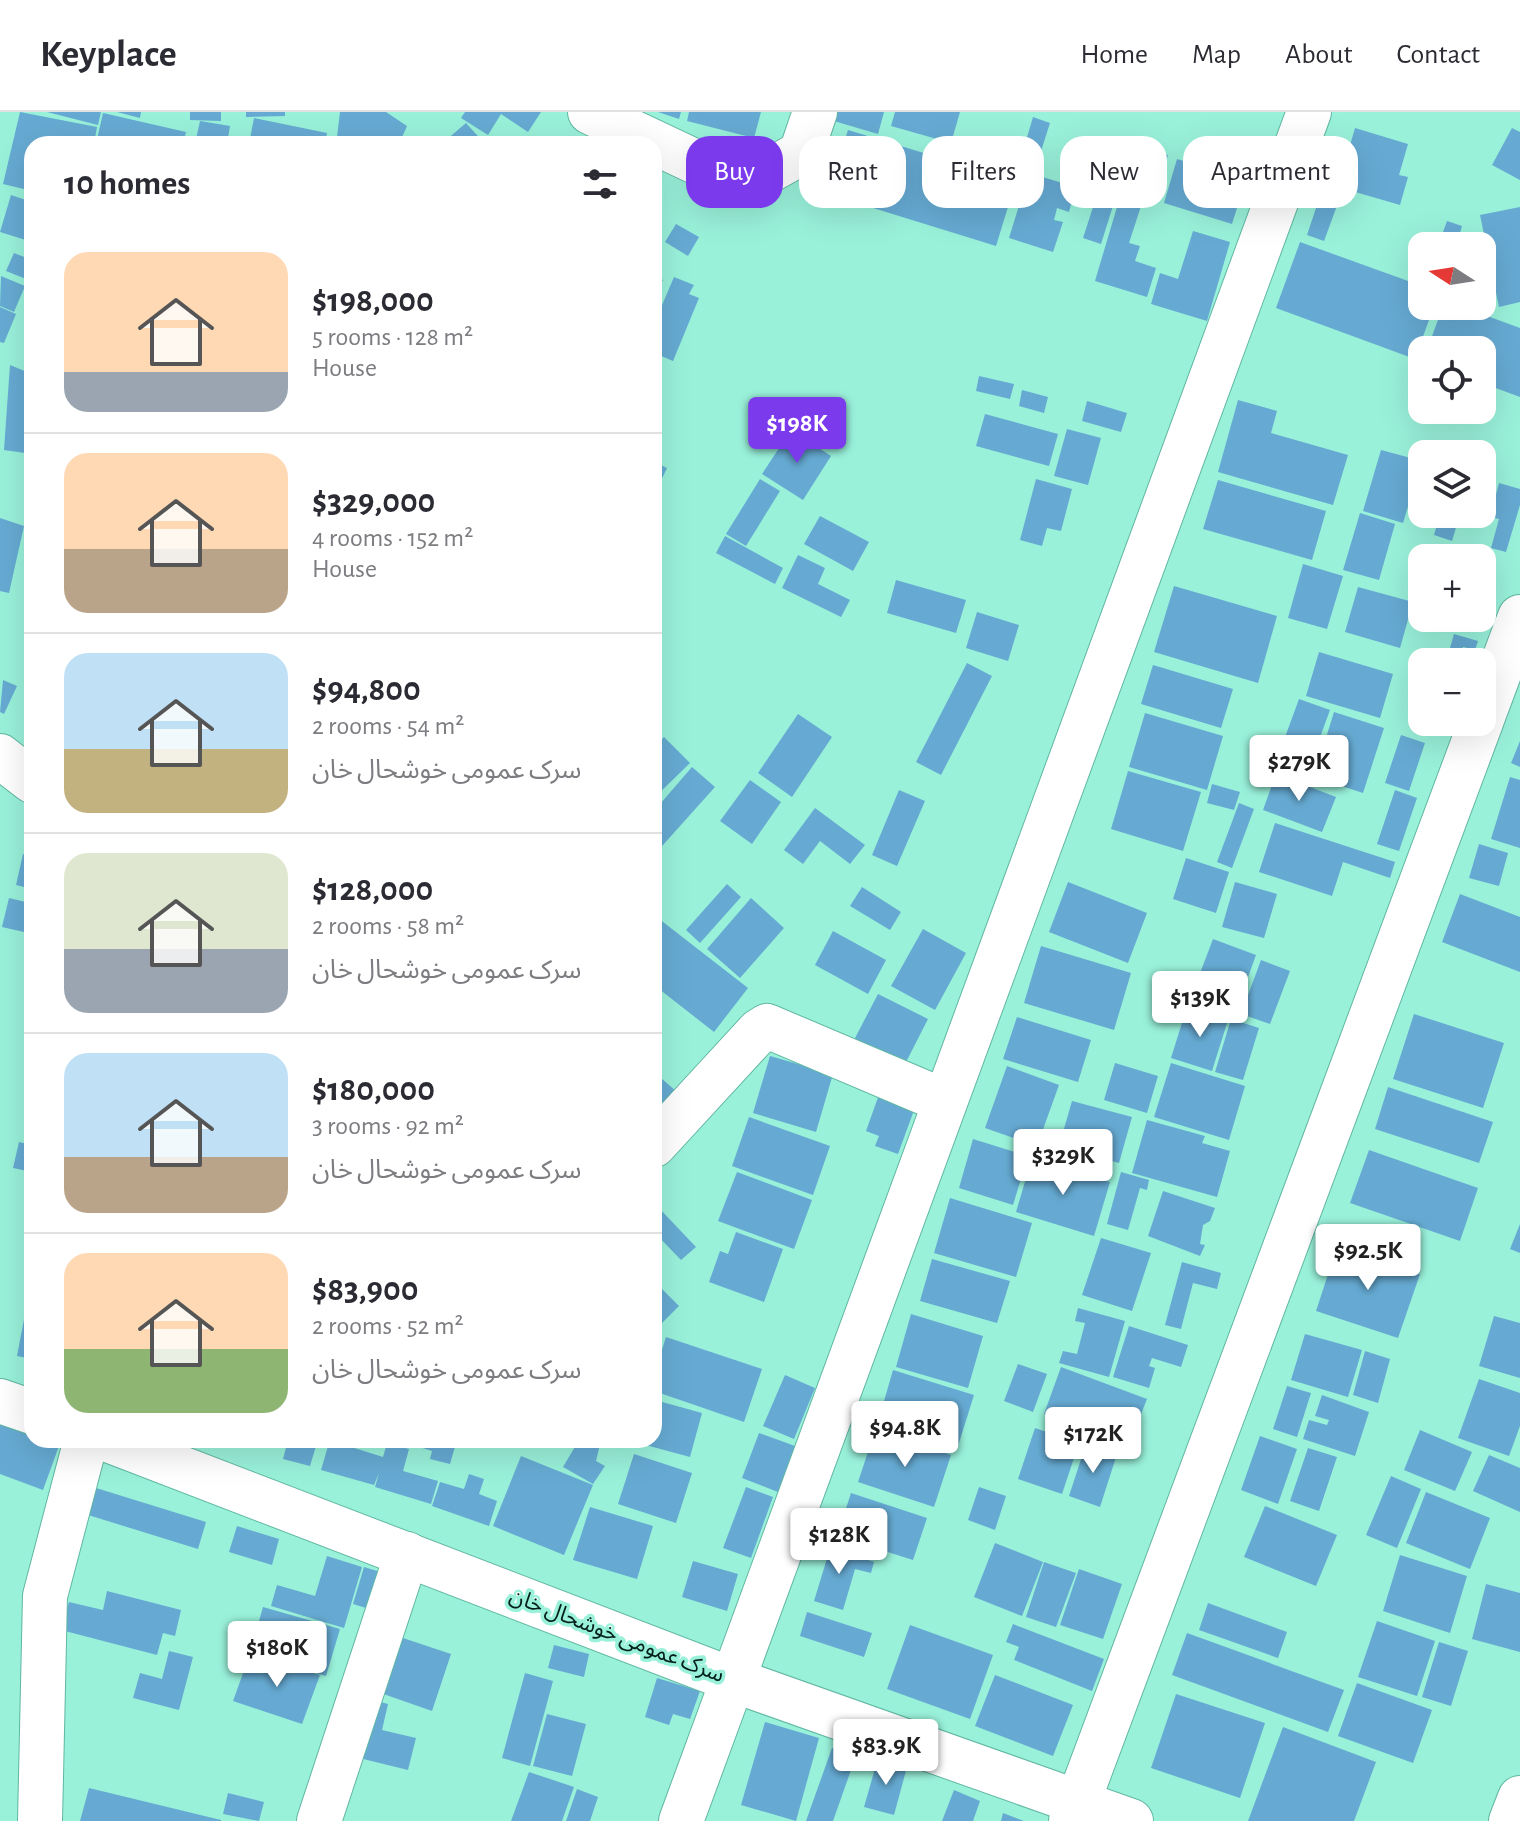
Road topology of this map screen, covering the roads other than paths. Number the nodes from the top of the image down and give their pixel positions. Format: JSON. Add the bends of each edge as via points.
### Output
{"nodes":[{"id":1,"x":590,"y":112,"type":"edge"},
{"id":2,"x":815,"y":112,"type":"edge"},
{"id":3,"x":1309,"y":112,"type":"edge"},
{"id":4,"x":641,"y":136,"type":"edge"},
{"id":5,"x":662,"y":146,"type":"edge"},
{"id":6,"x":1520,"y":617,"type":"edge"},
{"id":7,"x":1496,"y":683,"type":"edge"},
{"id":8,"x":1476,"y":736,"type":"edge"},
{"id":9,"x":0,"y":756,"type":"edge"},
{"id":10,"x":24,"y":775,"type":"edge"},
{"id":11,"x":944,"y":1101,"type":"junction"},
{"id":12,"x":662,"y":1136,"type":"edge"},
{"id":13,"x":0,"y":1401,"type":"edge"},
{"id":14,"x":24,"y":1409,"type":"edge"},
{"id":15,"x":84,"y":1448,"type":"edge"},
{"id":16,"x":129,"y":1448,"type":"edge"},
{"id":17,"x":407,"y":1554,"type":"junction"},
{"id":18,"x":733,"y":1680,"type":"junction"},
{"id":19,"x":1520,"y":1798,"type":"edge"},
{"id":20,"x":1075,"y":1811,"type":"edge"},
{"id":21,"x":40,"y":1821,"type":"edge"},
{"id":22,"x":319,"y":1821,"type":"edge"},
{"id":23,"x":681,"y":1821,"type":"edge"},
{"id":24,"x":1131,"y":1821,"type":"edge"},
{"id":25,"x":1511,"y":1821,"type":"edge"}],
"edges":[{"from":1,"to":4,"type":"street"},
{"from":2,"to":5,"type":"street","via":[[801,153],[758,177],[732,179]]},
{"from":3,"to":11,"type":"street"},
{"from":6,"to":7,"type":"street"},
{"from":8,"to":20,"type":"street"},
{"from":9,"to":10,"type":"street"},
{"from":11,"to":12,"type":"street","via":[[767,1026]]},
{"from":11,"to":18,"type":"street"},
{"from":13,"to":14,"type":"street"},
{"from":15,"to":21,"type":"street","via":[[45,1596]]},
{"from":16,"to":17,"type":"street","name":"سرک عمومی خوشحال خان"},
{"from":17,"to":18,"type":"street","name":"سرک عمومی خوشحال خان"},
{"from":17,"to":22,"type":"street"},
{"from":18,"to":20,"type":"street","name":"سرک عمومی خوشحال خان"},
{"from":18,"to":23,"type":"street"},
{"from":19,"to":25,"type":"street"},
{"from":20,"to":24,"type":"street","name":"سرک عمومی خوشحال خان"}]}
